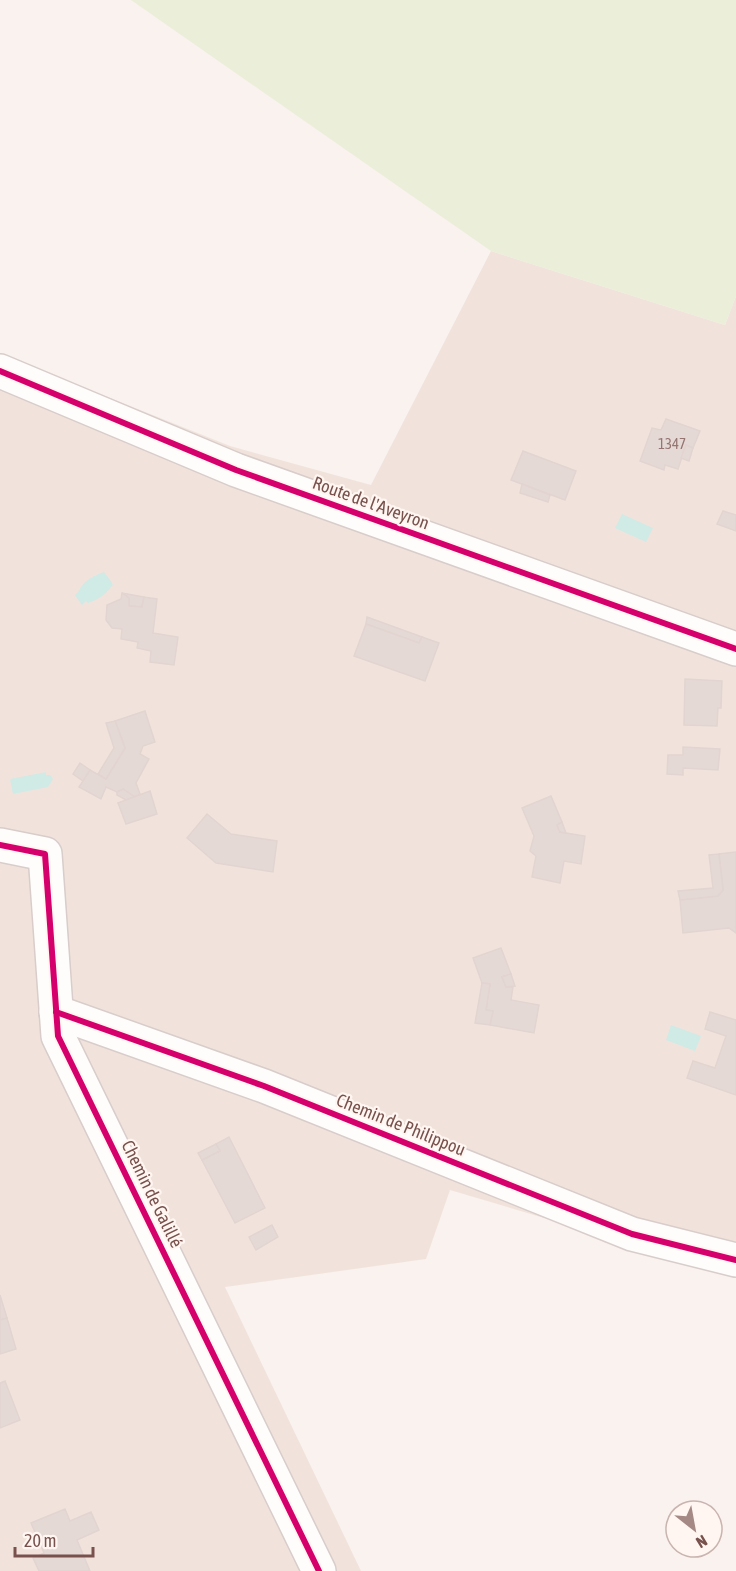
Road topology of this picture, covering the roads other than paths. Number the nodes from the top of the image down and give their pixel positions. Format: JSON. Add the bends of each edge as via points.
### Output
{"nodes":[{"id":1,"x":0,"y":371,"type":"edge"},
{"id":2,"x":736,"y":649,"type":"edge"},
{"id":3,"x":0,"y":845,"type":"edge"},
{"id":4,"x":56,"y":1012,"type":"junction"},
{"id":5,"x":736,"y":1260,"type":"edge"},
{"id":6,"x":319,"y":1571,"type":"edge"}],
"edges":[{"from":1,"to":2,"type":"street","name":"Route de l'Aveyron","via":[[236,470]]},
{"from":3,"to":4,"type":"street","name":"Chemin de Galillé","via":[[45,854]]},
{"from":4,"to":5,"type":"street","name":"Chemin de Philippou","via":[[264,1086],[632,1234]]},
{"from":4,"to":6,"type":"street","name":"Chemin de Galillé","via":[[58,1036]]}]}
